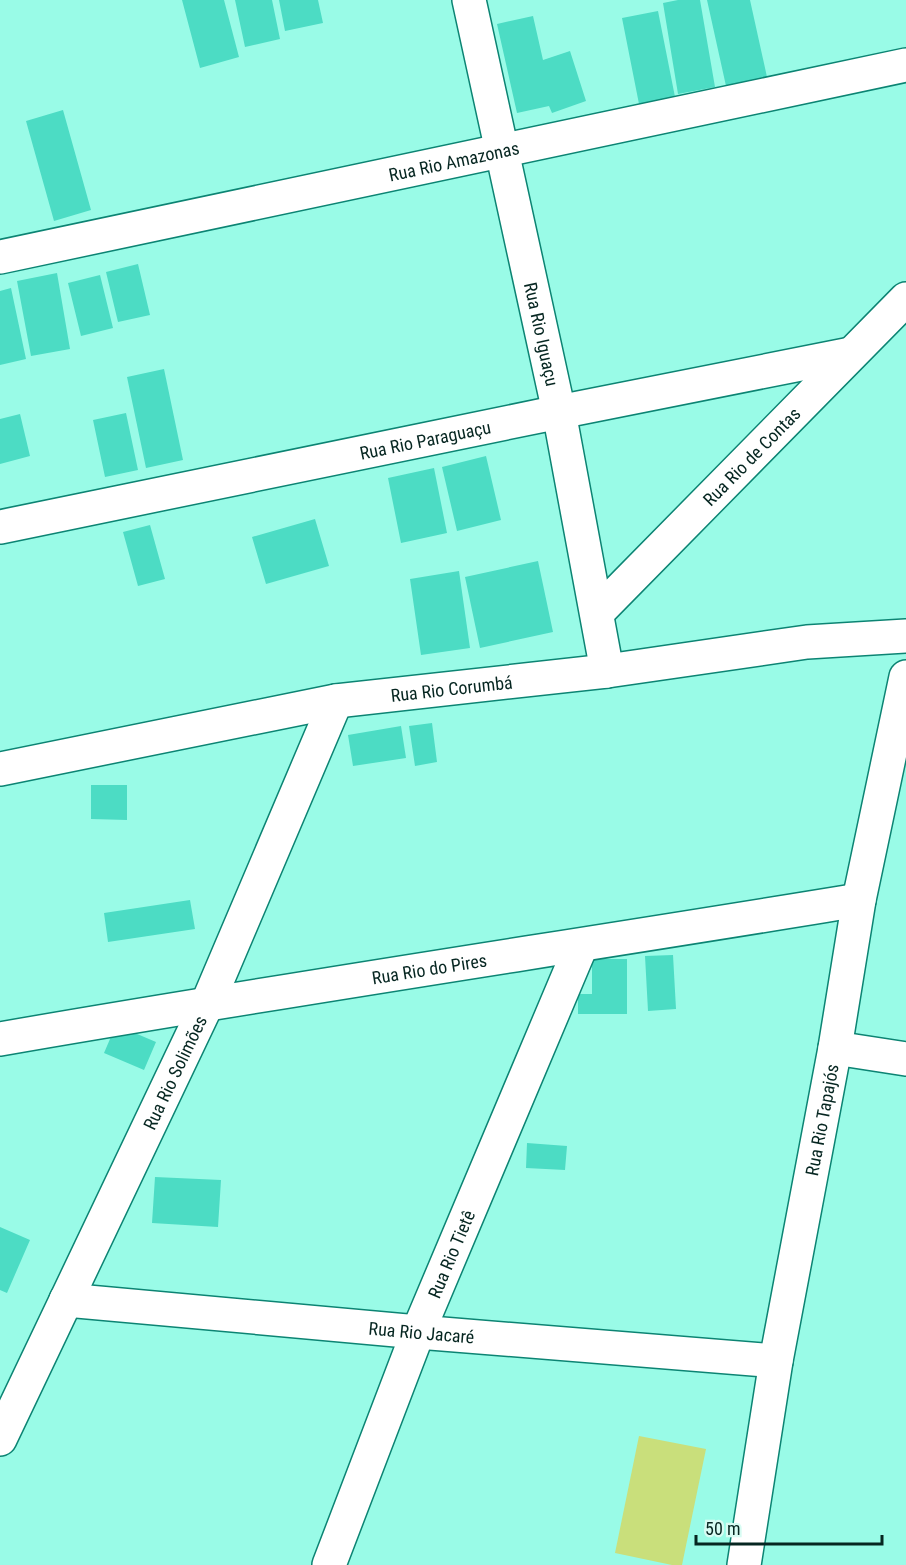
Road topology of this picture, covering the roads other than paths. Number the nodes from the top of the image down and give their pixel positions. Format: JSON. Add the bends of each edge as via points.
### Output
{"nodes":[{"id":1,"x":469,"y":0,"type":"edge"},
{"id":2,"x":906,"y":65,"type":"edge"},
{"id":3,"x":500,"y":150,"type":"junction"},
{"id":4,"x":0,"y":257,"type":"edge"},
{"id":5,"x":906,"y":299,"type":"edge"},
{"id":6,"x":851,"y":354,"type":"junction"},
{"id":7,"x":559,"y":412,"type":"junction"},
{"id":8,"x":0,"y":527,"type":"edge"},
{"id":9,"x":597,"y":614,"type":"junction"},
{"id":10,"x":906,"y":636,"type":"edge"},
{"id":11,"x":607,"y":670,"type":"junction"},
{"id":12,"x":906,"y":677,"type":"edge"},
{"id":13,"x":336,"y":700,"type":"junction"},
{"id":14,"x":0,"y":769,"type":"edge"},
{"id":15,"x":859,"y":900,"type":"junction"},
{"id":16,"x":581,"y":946,"type":"junction"},
{"id":17,"x":208,"y":1002,"type":"junction"},
{"id":18,"x":0,"y":1038,"type":"edge"},
{"id":19,"x":835,"y":1048,"type":"junction"},
{"id":20,"x":906,"y":1059,"type":"edge"},
{"id":21,"x":66,"y":1300,"type":"junction"},
{"id":22,"x":418,"y":1332,"type":"junction"},
{"id":23,"x":776,"y":1361,"type":"junction"},
{"id":24,"x":0,"y":1438,"type":"edge"},
{"id":25,"x":329,"y":1565,"type":"edge"},
{"id":26,"x":744,"y":1565,"type":"edge"}],
"edges":[{"from":1,"to":3,"type":"street","name":"Rua Rio Iguaçu"},
{"from":2,"to":3,"type":"street","name":"Rua Rio Amazonas"},
{"from":3,"to":4,"type":"street","name":"Rua Rio Amazonas"},
{"from":3,"to":7,"type":"street","name":"Rua Rio Iguaçu"},
{"from":5,"to":6,"type":"street","name":"Rua Rio de Contas"},
{"from":6,"to":7,"type":"street","name":"Rua Rio Paraguaçu"},
{"from":6,"to":9,"type":"street","name":"Rua Rio de Contas"},
{"from":7,"to":8,"type":"street","name":"Rua Rio Paraguaçu"},
{"from":7,"to":9,"type":"street","name":"Rua Rio Iguaçu"},
{"from":9,"to":11,"type":"street","name":"Rua Rio Iguaçu"},
{"from":10,"to":11,"type":"street","name":"Rua Rio Corumbá","via":[[807,642]]},
{"from":11,"to":13,"type":"street","name":"Rua Rio Corumbá"},
{"from":12,"to":15,"type":"street","name":"Rua Rio Tapajós"},
{"from":13,"to":14,"type":"street","name":"Rua Rio Corumbá"},
{"from":13,"to":17,"type":"street","name":"Rua Rio Solimões"},
{"from":15,"to":16,"type":"street","name":"Rua Rio do Pires"},
{"from":15,"to":19,"type":"street","name":"Rua Rio Tapajós"},
{"from":16,"to":17,"type":"street","name":"Rua Rio do Pires"},
{"from":16,"to":22,"type":"street","name":"Rua Rio Tietê"},
{"from":17,"to":18,"type":"street","name":"Rua Rio do Pires"},
{"from":17,"to":21,"type":"street","name":"Rua Rio Solimões"},
{"from":19,"to":20,"type":"street"},
{"from":19,"to":23,"type":"street","name":"Rua Rio Tapajós"},
{"from":21,"to":22,"type":"street","name":"Rua Rio Jacaré"},
{"from":21,"to":24,"type":"street","name":"Rua Rio Solimões"},
{"from":22,"to":23,"type":"street","name":"Rua Rio Jacaré"},
{"from":22,"to":25,"type":"street","name":"Rua Rio Tietê"},
{"from":23,"to":26,"type":"street","name":"Rua Rio Tapajós"}]}
